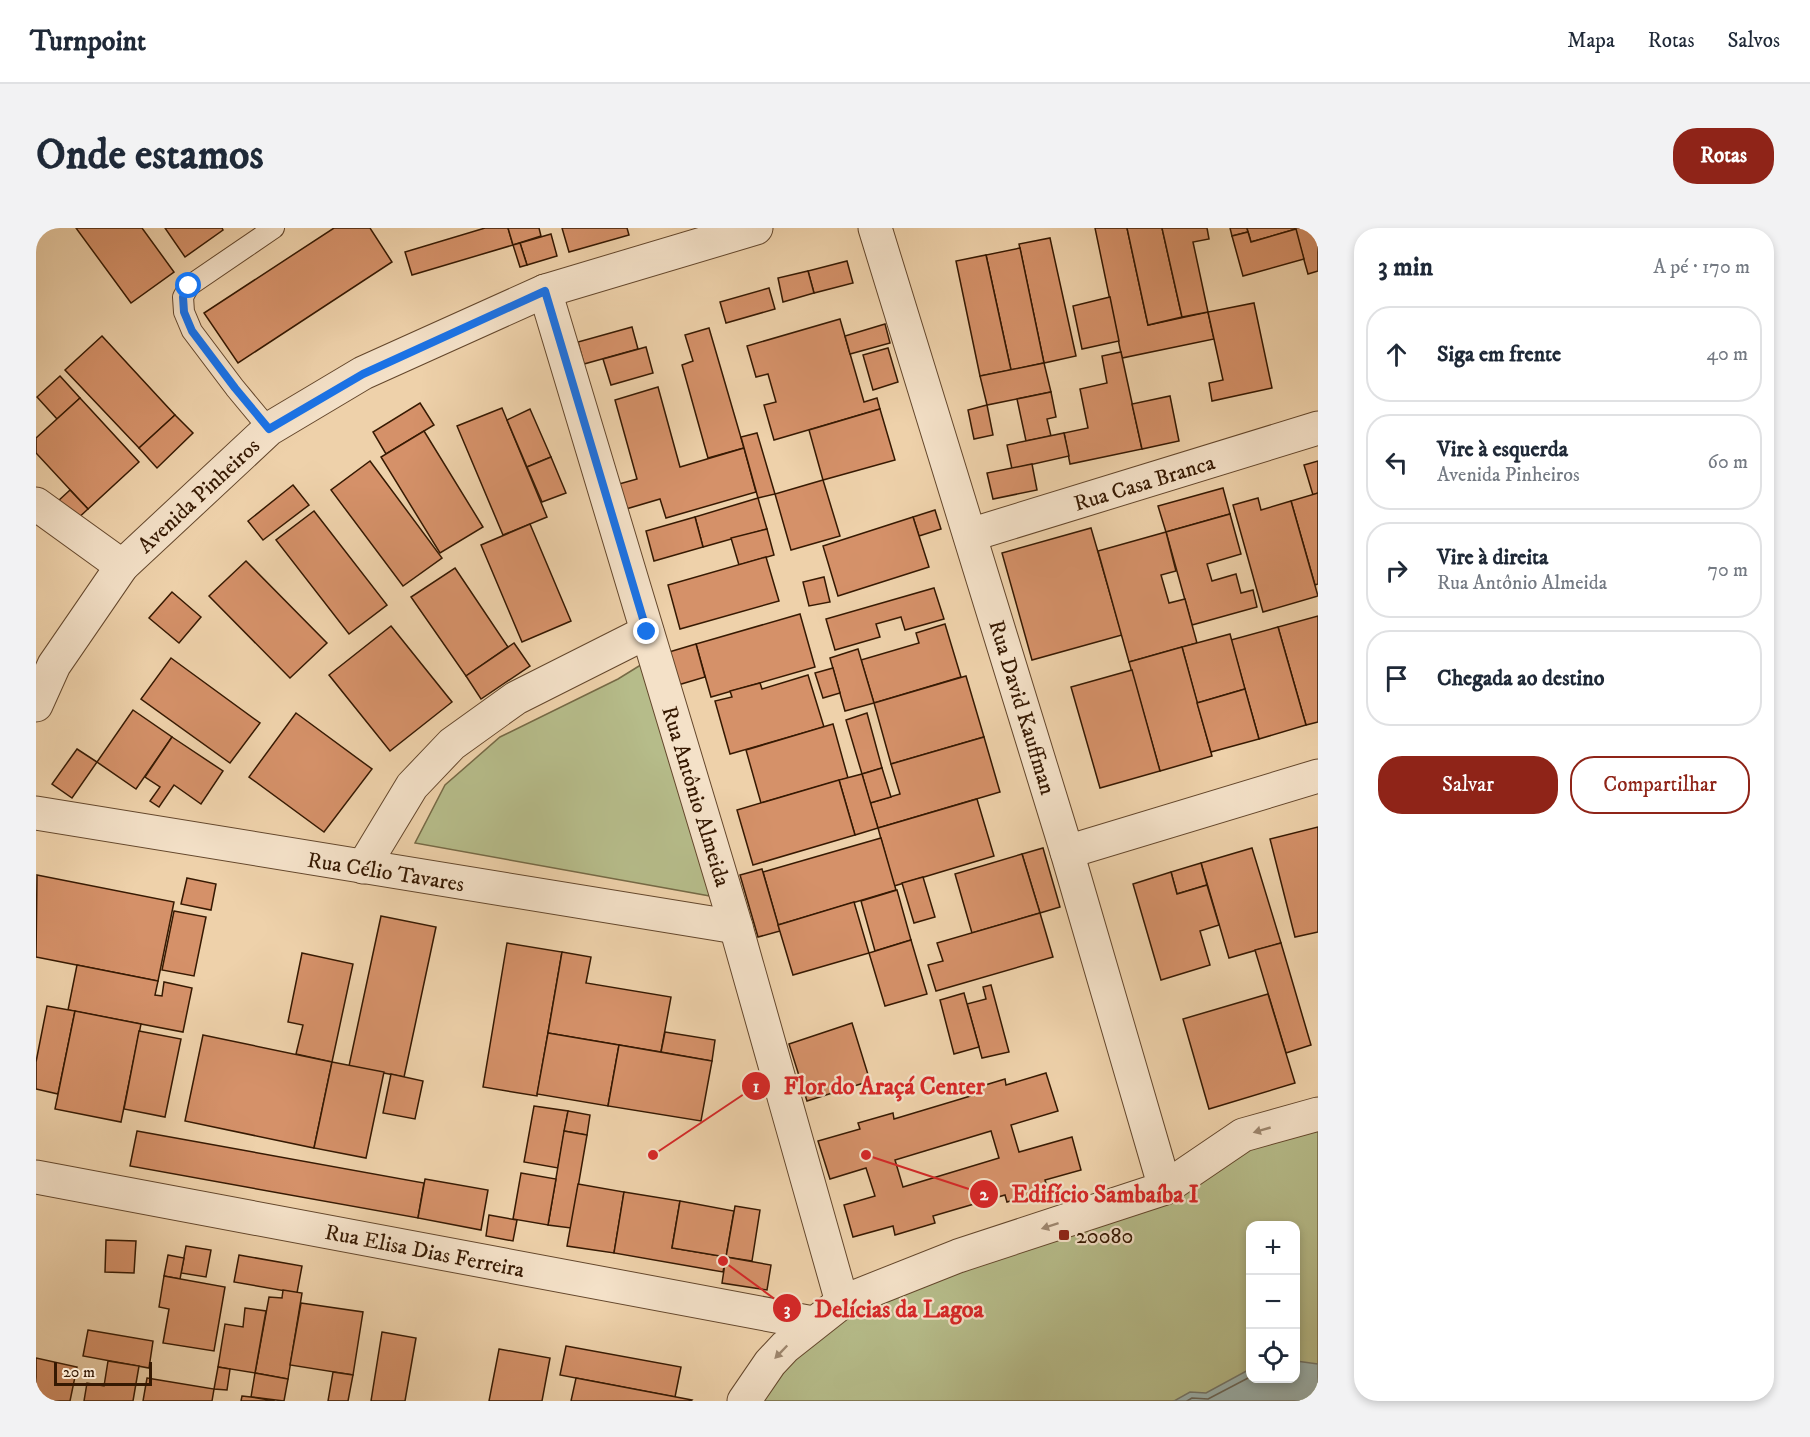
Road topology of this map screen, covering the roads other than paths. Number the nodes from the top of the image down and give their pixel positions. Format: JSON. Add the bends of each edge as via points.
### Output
{"nodes":[{"id":1,"x":274,"y":228,"type":"edge"},
{"id":2,"x":756,"y":228,"type":"edge"},
{"id":3,"x":875,"y":228,"type":"edge"},
{"id":4,"x":545,"y":291,"type":"junction"},
{"id":5,"x":1318,"y":428,"type":"edge"},
{"id":6,"x":269,"y":429,"type":"junction"},
{"id":7,"x":36,"y":504,"type":"edge"},
{"id":8,"x":970,"y":535,"type":"junction"},
{"id":9,"x":122,"y":566,"type":"junction"},
{"id":10,"x":647,"y":632,"type":"junction"},
{"id":11,"x":36,"y":705,"type":"edge"},
{"id":12,"x":1318,"y":776,"type":"edge"},
{"id":13,"x":36,"y":813,"type":"edge"},
{"id":14,"x":1067,"y":852,"type":"junction"},
{"id":15,"x":363,"y":867,"type":"junction"},
{"id":16,"x":736,"y":927,"type":"junction"},
{"id":17,"x":1318,"y":1114,"type":"edge"},
{"id":18,"x":36,"y":1177,"type":"edge"},
{"id":19,"x":1165,"y":1188,"type":"junction"},
{"id":20,"x":842,"y":1302,"type":"junction"},
{"id":21,"x":813,"y":1323,"type":"junction"},
{"id":22,"x":744,"y":1401,"type":"edge"}],
"edges":[{"from":1,"to":6,"type":"lane","via":[[189,286],[183,297],[192,331]]},
{"from":2,"to":4,"type":"street","name":"Avenida Pinheiros"},
{"from":3,"to":8,"type":"street","name":"Rua David Kauffman"},
{"from":4,"to":6,"type":"street","name":"Avenida Pinheiros","via":[[363,374]]},
{"from":4,"to":10,"type":"street","name":"Rua Antônio Almeida"},
{"from":5,"to":8,"type":"street","name":"Rua Casa Branca"},
{"from":6,"to":9,"type":"street","name":"Avenida Pinheiros"},
{"from":7,"to":9,"type":"street"},
{"from":8,"to":14,"type":"street","name":"Rua David Kauffman"},
{"from":9,"to":11,"type":"street","name":"Avenida Pinheiros","via":[[54,665]]},
{"from":10,"to":15,"type":"street","via":[[516,698],[452,744],[412,786]]},
{"from":10,"to":16,"type":"street","name":"Rua Antônio Almeida"},
{"from":12,"to":14,"type":"street"},
{"from":13,"to":15,"type":"street","name":"Rua Célio Tavares"},
{"from":14,"to":19,"type":"street","name":"Rua David Kauffman"},
{"from":15,"to":16,"type":"street","name":"Rua Célio Tavares"},
{"from":16,"to":20,"type":"street","name":"Rua Antônio Almeida"},
{"from":17,"to":19,"type":"street","one_way":true,"via":[[1243,1136]]},
{"from":18,"to":21,"type":"street","name":"Rua Elisa Dias Ferreira"},
{"from":19,"to":20,"type":"street","one_way":true,"via":[[958,1256]]},
{"from":20,"to":21,"type":"street"},
{"from":21,"to":22,"type":"street","one_way":true,"via":[[770,1363]]}]}
